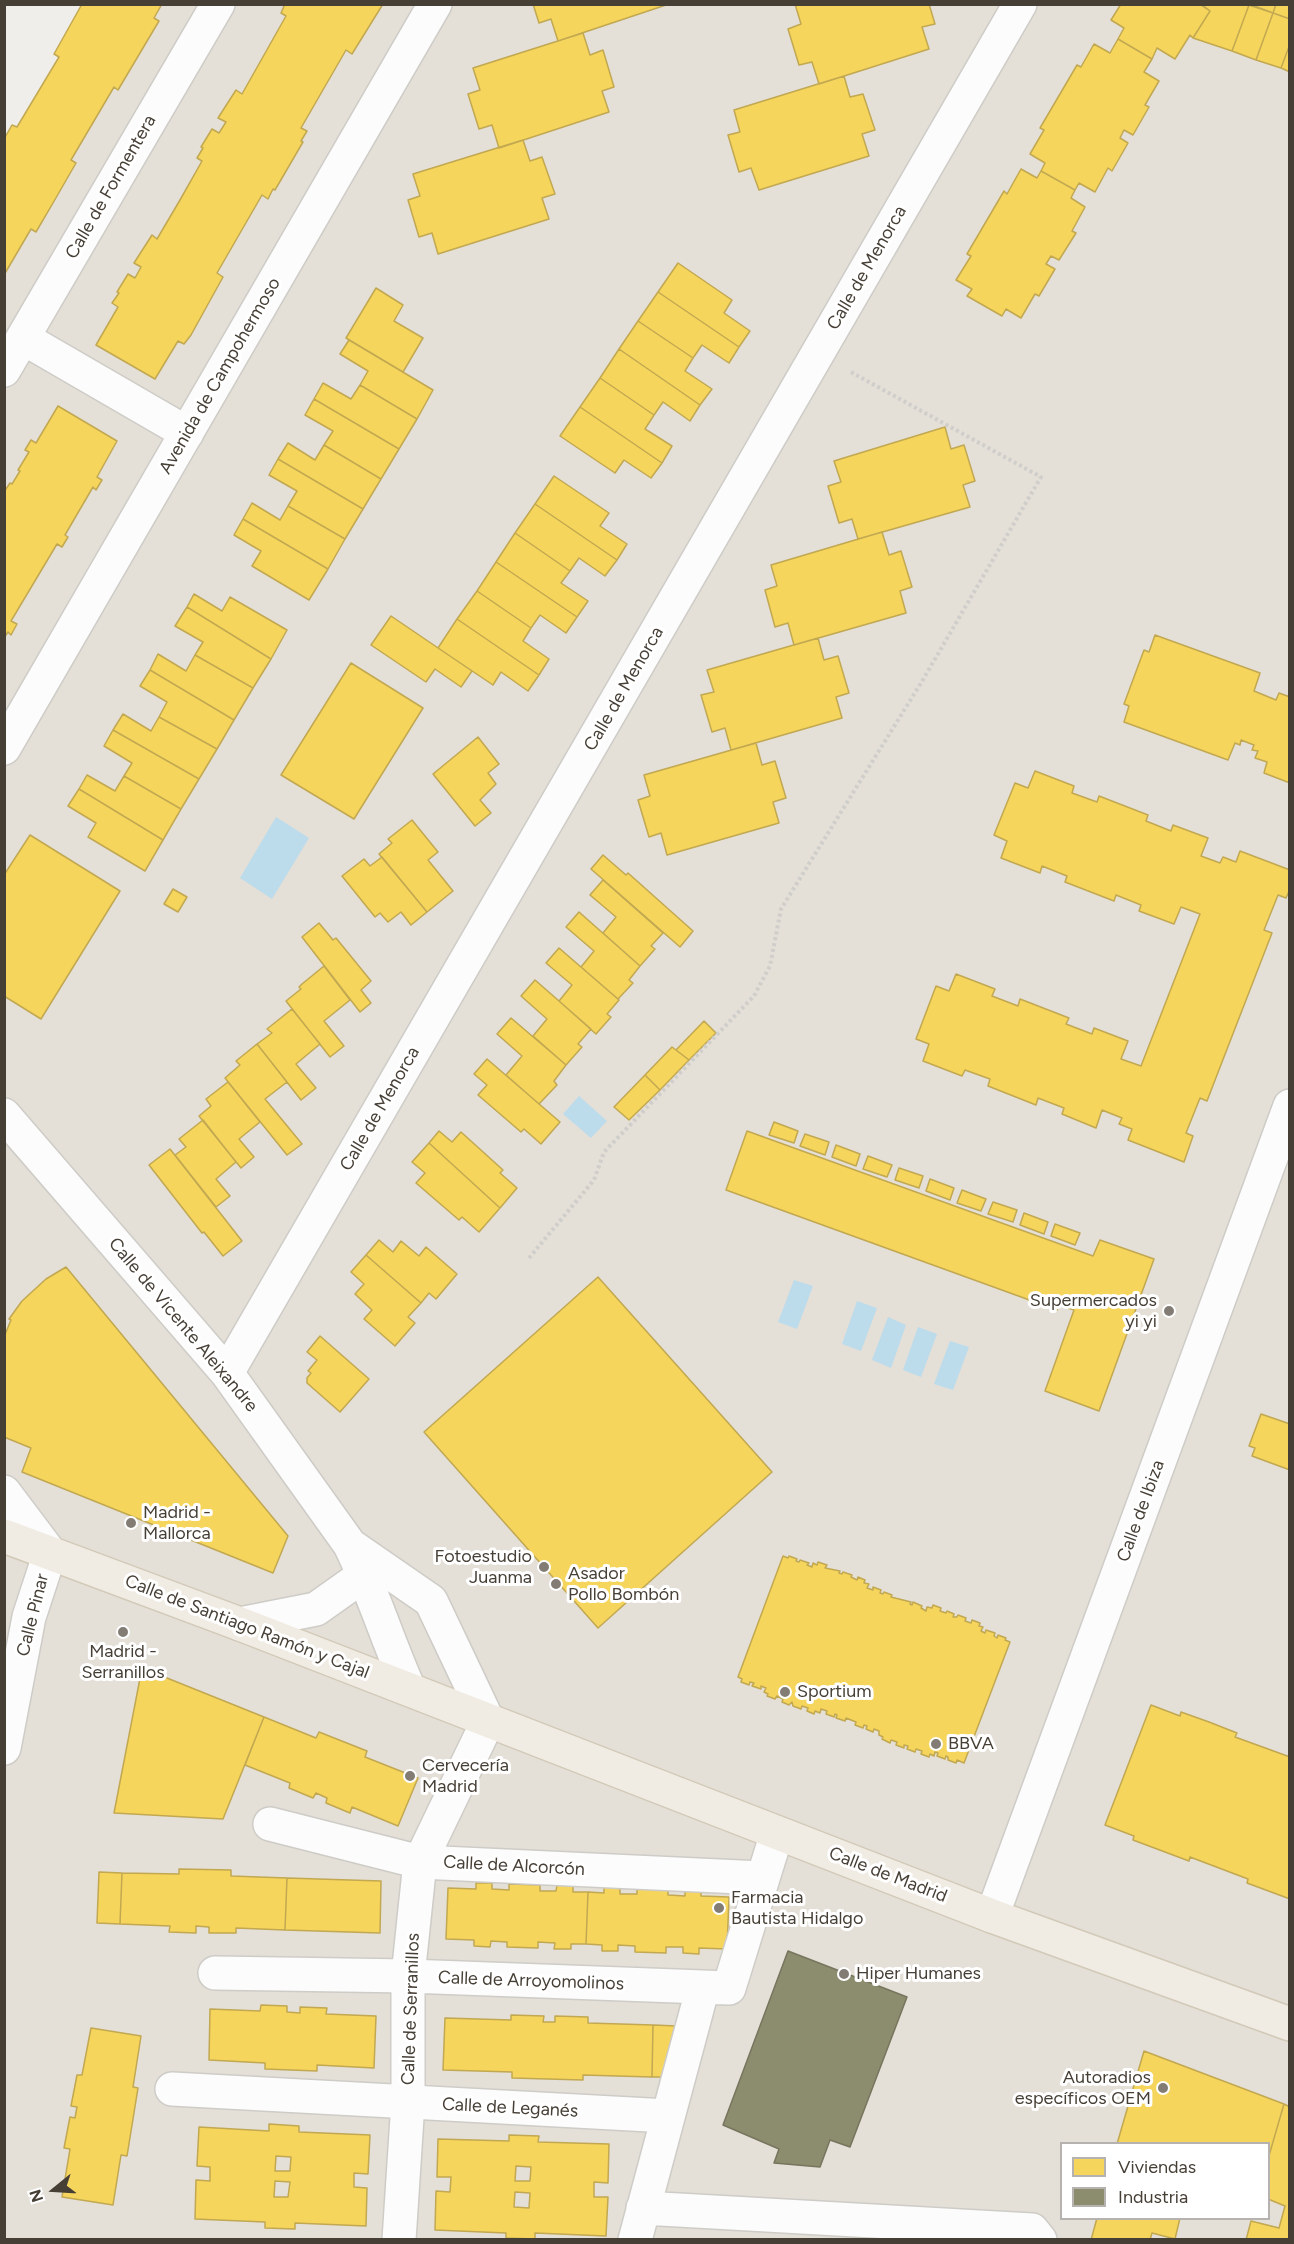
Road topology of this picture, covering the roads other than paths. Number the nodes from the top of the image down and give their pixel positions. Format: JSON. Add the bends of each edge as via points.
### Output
{"nodes":[{"id":1,"x":218,"y":4,"type":"edge"},
{"id":2,"x":435,"y":4,"type":"edge"},
{"id":3,"x":1020,"y":4,"type":"edge"},
{"id":4,"x":23,"y":338,"type":"junction"},
{"id":5,"x":4,"y":370,"type":"edge"},
{"id":6,"x":187,"y":433,"type":"junction"},
{"id":7,"x":4,"y":748,"type":"edge"},
{"id":8,"x":1290,"y":1106,"type":"edge"},
{"id":9,"x":4,"y":1114,"type":"edge"},
{"id":10,"x":227,"y":1373,"type":"junction"},
{"id":11,"x":4,"y":1492,"type":"edge"},
{"id":12,"x":4,"y":1536,"type":"edge"},
{"id":13,"x":350,"y":1545,"type":"junction"},
{"id":14,"x":50,"y":1552,"type":"junction"},
{"id":15,"x":364,"y":1575,"type":"junction"},
{"id":16,"x":16,"y":1613,"type":"edge"},
{"id":17,"x":240,"y":1624,"type":"junction"},
{"id":18,"x":409,"y":1689,"type":"junction"},
{"id":19,"x":488,"y":1721,"type":"junction"},
{"id":20,"x":4,"y":1748,"type":"edge"},
{"id":21,"x":270,"y":1824,"type":"dead end"},
{"id":22,"x":777,"y":1833,"type":"junction"},
{"id":23,"x":420,"y":1862,"type":"junction"},
{"id":24,"x":762,"y":1878,"type":"junction"},
{"id":25,"x":992,"y":1916,"type":"junction"},
{"id":26,"x":215,"y":1973,"type":"dead end"},
{"id":27,"x":408,"y":1976,"type":"junction"},
{"id":28,"x":716,"y":1987,"type":"junction"},
{"id":29,"x":1290,"y":2024,"type":"edge"},
{"id":30,"x":172,"y":2089,"type":"dead end"},
{"id":31,"x":408,"y":2102,"type":"junction"},
{"id":32,"x":668,"y":2116,"type":"junction"},
{"id":33,"x":643,"y":2208,"type":"junction"},
{"id":34,"x":399,"y":2240,"type":"edge"},
{"id":35,"x":635,"y":2240,"type":"edge"},
{"id":36,"x":1040,"y":2240,"type":"edge"}],
"edges":[{"from":1,"to":4,"type":"street","name":"Calle de Formentera"},
{"from":2,"to":6,"type":"street","name":"Avenida de Campohermoso"},
{"from":3,"to":10,"type":"street","name":"Calle de Menorca"},
{"from":4,"to":5,"type":"street","name":"Calle de Formentera"},
{"from":4,"to":6,"type":"street"},
{"from":6,"to":7,"type":"street","name":"Avenida de Campohermoso"},
{"from":8,"to":25,"type":"street","name":"Calle de Ibiza"},
{"from":9,"to":10,"type":"street","name":"Calle de Vicente Aleixandre"},
{"from":10,"to":13,"type":"street","name":"Calle de Vicente Aleixandre"},
{"from":11,"to":14,"type":"street"},
{"from":12,"to":14,"type":"main road","name":"Calle de Santiago Ramón y Cajal"},
{"from":13,"to":15,"type":"street","name":"Calle de Vicente Aleixandre"},
{"from":13,"to":19,"type":"street","name":"Calle de Vicente Aleixandre","via":[[431,1601]]},
{"from":14,"to":16,"type":"street","name":"Calle Pinar"},
{"from":14,"to":17,"type":"main road","name":"Calle de Santiago Ramón y Cajal"},
{"from":15,"to":17,"type":"street","via":[[316,1609]]},
{"from":15,"to":18,"type":"street","name":"Calle de Vicente Aleixandre"},
{"from":16,"to":20,"type":"street","name":"Calle Pinar"},
{"from":17,"to":18,"type":"main road","name":"Calle de Santiago Ramón y Cajal"},
{"from":18,"to":19,"type":"main road","name":"Calle de Santiago Ramón y Cajal"},
{"from":19,"to":22,"type":"main road","name":"Calle de Madrid"},
{"from":19,"to":23,"type":"street","name":"Calle de Serranillos"},
{"from":21,"to":23,"type":"street","name":"Calle de Alcorcón"},
{"from":22,"to":24,"type":"street"},
{"from":22,"to":25,"type":"main road","name":"Calle de Madrid"},
{"from":23,"to":24,"type":"street","name":"Calle de Alcorcón"},
{"from":23,"to":27,"type":"street","name":"Calle de Serranillos"},
{"from":24,"to":28,"type":"street"},
{"from":25,"to":29,"type":"main road","name":"Calle de Madrid"},
{"from":26,"to":27,"type":"street","name":"Calle de Arroyomolinos"},
{"from":27,"to":28,"type":"street","name":"Calle de Arroyomolinos"},
{"from":27,"to":31,"type":"street","name":"Calle de Serranillos"},
{"from":28,"to":32,"type":"street"},
{"from":30,"to":31,"type":"street","name":"Calle de Leganés"},
{"from":31,"to":32,"type":"street","name":"Calle de Leganés"},
{"from":31,"to":34,"type":"street","name":"Calle de Serranillos"},
{"from":32,"to":33,"type":"street"},
{"from":33,"to":35,"type":"street"},
{"from":33,"to":36,"type":"street","via":[[1032,2230]]}]}
